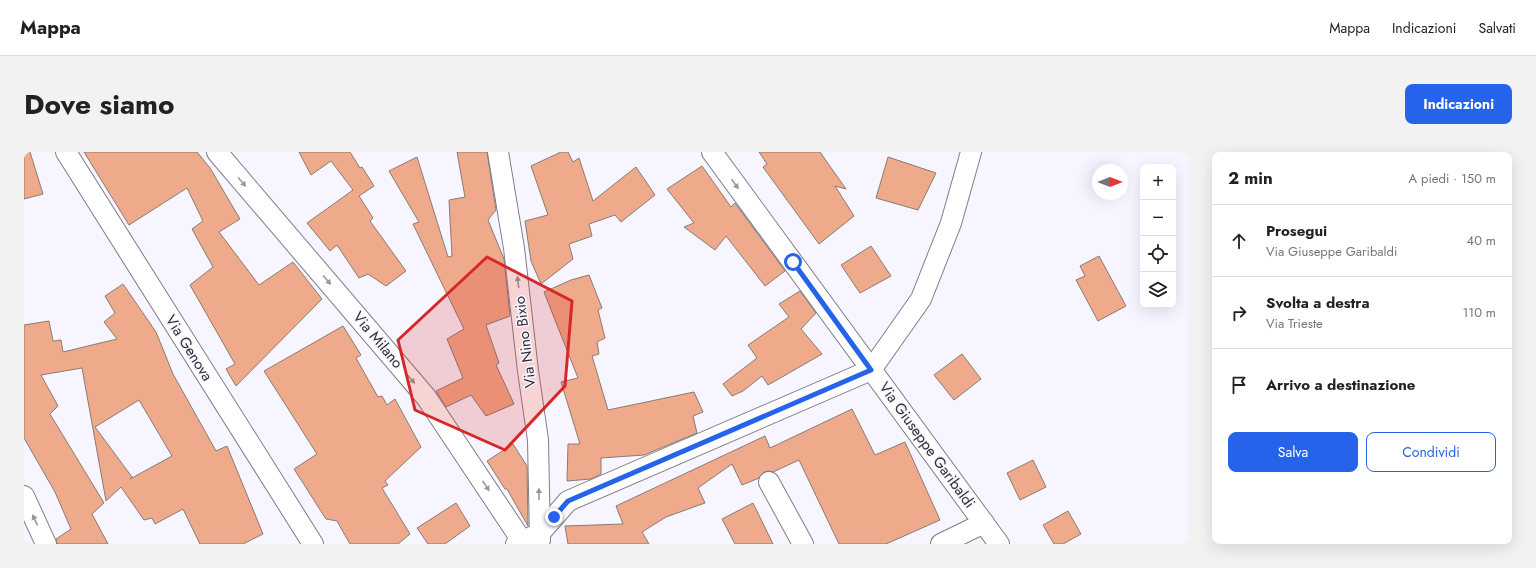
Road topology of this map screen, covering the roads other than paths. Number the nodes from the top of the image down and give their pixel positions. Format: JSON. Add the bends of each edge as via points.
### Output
{"nodes":[{"id":1,"x":66,"y":152,"type":"edge"},
{"id":2,"x":217,"y":152,"type":"edge"},
{"id":3,"x":498,"y":152,"type":"edge"},
{"id":4,"x":712,"y":152,"type":"edge"},
{"id":5,"x":970,"y":152,"type":"edge"},
{"id":6,"x":871,"y":370,"type":"junction"},
{"id":7,"x":769,"y":482,"type":"dead end"},
{"id":8,"x":24,"y":496,"type":"edge"},
{"id":9,"x":984,"y":523,"type":"junction"},
{"id":10,"x":530,"y":541,"type":"edge"},
{"id":11,"x":46,"y":544,"type":"edge"},
{"id":12,"x":313,"y":544,"type":"edge"},
{"id":13,"x":803,"y":544,"type":"edge"},
{"id":14,"x":941,"y":544,"type":"edge"},
{"id":15,"x":999,"y":544,"type":"edge"}],
"edges":[{"from":1,"to":12,"type":"street","name":"Via Genova"},
{"from":2,"to":10,"type":"street","name":"Via Milano","one_way":true,"via":[[426,397]]},
{"from":10,"to":3,"type":"street","name":"Via Nino Bixio","one_way":true,"via":[[538,440],[514,248]]},
{"from":4,"to":6,"type":"street","name":"Via Giuseppe Garibaldi","one_way":true},
{"from":5,"to":6,"type":"street","via":[[951,223],[921,299]]},
{"from":6,"to":9,"type":"street","name":"Via Giuseppe Garibaldi"},
{"from":6,"to":10,"type":"street","via":[[568,501]]},
{"from":7,"to":13,"type":"street"},
{"from":11,"to":8,"type":"street","one_way":true},
{"from":9,"to":14,"type":"street"},
{"from":9,"to":15,"type":"street","name":"Via Giuseppe Garibaldi"}]}
